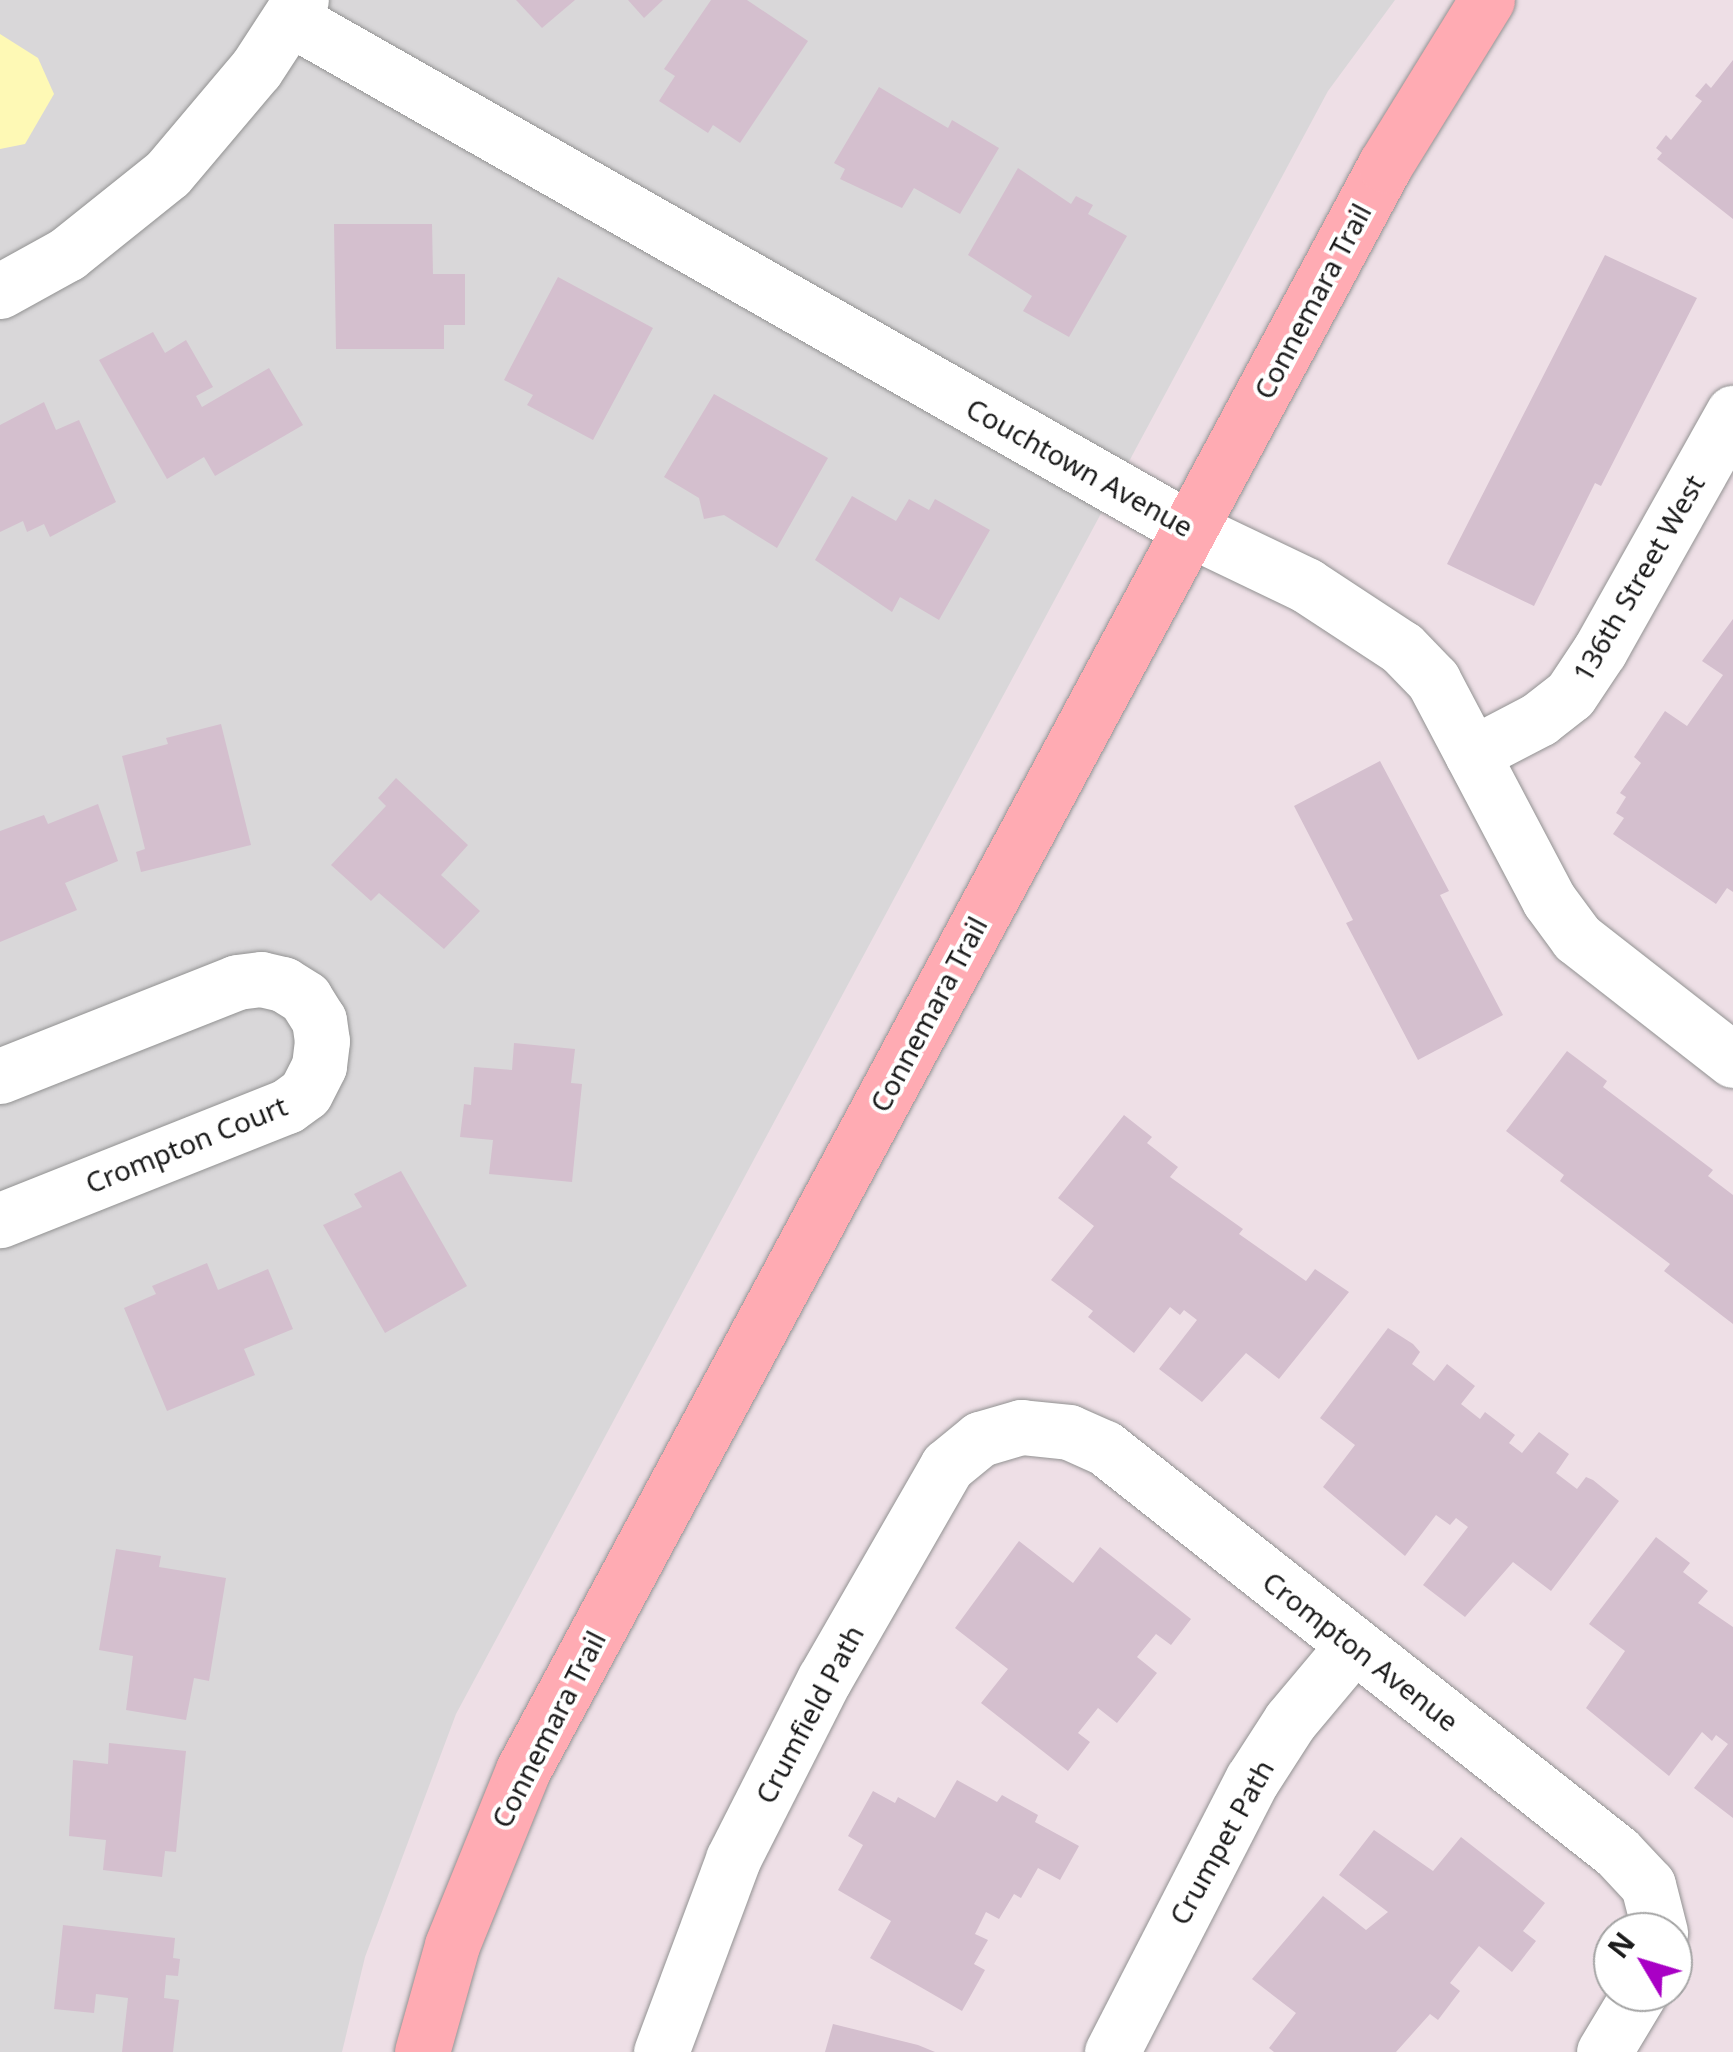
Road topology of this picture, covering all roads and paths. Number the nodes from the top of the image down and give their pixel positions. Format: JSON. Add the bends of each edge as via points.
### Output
{"nodes":[{"id":1,"x":1487,"y":0,"type":"edge"},
{"id":2,"x":296,"y":10,"type":"edge"},
{"id":3,"x":0,"y":291,"type":"edge"},
{"id":4,"x":1733,"y":414,"type":"edge"},
{"id":5,"x":1188,"y":529,"type":"junction"},
{"id":6,"x":1472,"y":754,"type":"junction"},
{"id":7,"x":1728,"y":1045,"type":"edge"},
{"id":8,"x":0,"y":1076,"type":"edge"},
{"id":9,"x":0,"y":1220,"type":"edge"},
{"id":10,"x":1022,"y":1427,"type":"joint"},
{"id":11,"x":1353,"y":1646,"type":"junction"},
{"id":12,"x":1655,"y":1912,"type":"edge"},
{"id":13,"x":1628,"y":2012,"type":"edge"},
{"id":14,"x":422,"y":2052,"type":"edge"},
{"id":15,"x":662,"y":2052,"type":"edge"},
{"id":16,"x":1112,"y":2052,"type":"edge"},
{"id":17,"x":1604,"y":2052,"type":"edge"}],
"edges":[{"from":1,"to":5,"type":"street","name":"Connemara Trail","via":[[1386,165]]},
{"from":2,"to":3,"type":"street","via":[[168,173],[66,254]]},
{"from":2,"to":5,"type":"street","name":"Couchtown Avenue"},
{"from":4,"to":6,"type":"street","name":"136th Street West","via":[[1570,694],[1539,719]]},
{"from":5,"to":6,"type":"street","name":"Couchtown Avenue","via":[[1306,586],[1402,648],[1432,680]]},
{"from":5,"to":14,"type":"street","name":"Connemara Trail","via":[[522,1770],[452,1945]]},
{"from":6,"to":7,"type":"street","name":"Couchtown Avenue","via":[[1549,900],[1577,938]]},
{"from":8,"to":9,"type":"street","name":"Crompton Court","via":[[260,978],[305,998],[322,1041],[306,1092],[287,1106]]},
{"from":10,"to":11,"type":"street","name":"Crompton Avenue","via":[[1069,1432],[1105,1448]]},
{"from":10,"to":15,"type":"street","name":"Crumfield Path","via":[[980,1439],[947,1466],[824,1680],[733,1859]]},
{"from":11,"to":12,"type":"street","name":"Crompton Avenue","via":[[1618,1852],[1648,1884]]},
{"from":11,"to":16,"type":"street","name":"Crumpet Path","via":[[1290,1721],[1252,1780]]},
{"from":13,"to":17,"type":"street"}]}
